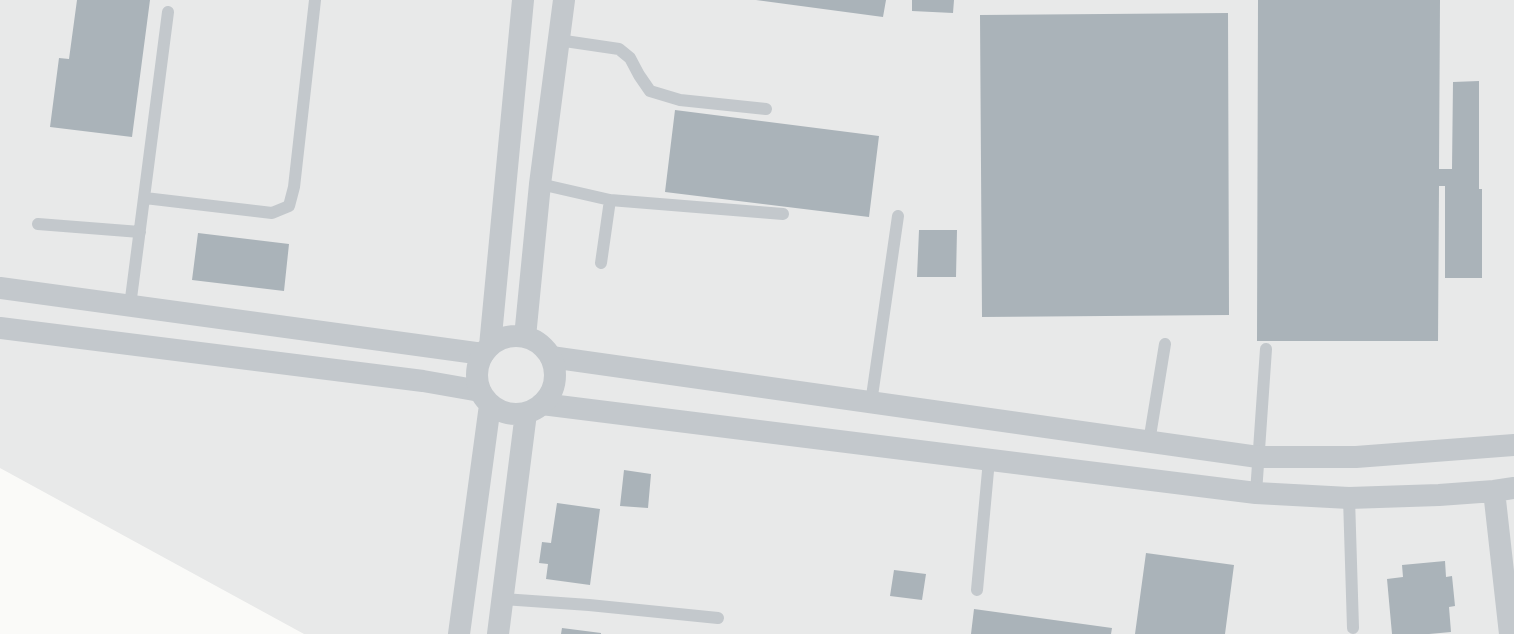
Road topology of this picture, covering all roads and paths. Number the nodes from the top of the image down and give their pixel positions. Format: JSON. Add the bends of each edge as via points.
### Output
{"nodes":[{"id":1,"x":315,"y":0,"type":"edge"},
{"id":2,"x":523,"y":0,"type":"edge"},
{"id":3,"x":564,"y":0,"type":"edge"},
{"id":4,"x":168,"y":12,"type":"dead end"},
{"id":5,"x":558,"y":40,"type":"junction"},
{"id":6,"x":766,"y":109,"type":"dead end"},
{"id":7,"x":540,"y":184,"type":"junction"},
{"id":8,"x":144,"y":198,"type":"junction"},
{"id":9,"x":610,"y":200,"type":"junction"},
{"id":10,"x":783,"y":214,"type":"dead end"},
{"id":11,"x":898,"y":216,"type":"dead end"},
{"id":12,"x":38,"y":224,"type":"dead end"},
{"id":13,"x":140,"y":232,"type":"junction"},
{"id":14,"x":600,"y":263,"type":"dead end"},
{"id":15,"x":0,"y":288,"type":"edge"},
{"id":16,"x":130,"y":306,"type":"junction"},
{"id":17,"x":0,"y":328,"type":"edge"},
{"id":18,"x":525,"y":337,"type":"junction"},
{"id":19,"x":1165,"y":344,"type":"dead end"},
{"id":20,"x":1266,"y":349,"type":"dead end"},
{"id":21,"x":487,"y":350,"type":"junction"},
{"id":22,"x":551,"y":357,"type":"junction"},
{"id":23,"x":485,"y":398,"type":"junction"},
{"id":24,"x":871,"y":403,"type":"junction"},
{"id":25,"x":534,"y":409,"type":"junction"},
{"id":26,"x":1149,"y":442,"type":"junction"},
{"id":27,"x":1514,"y":445,"type":"edge"},
{"id":28,"x":1258,"y":457,"type":"junction"},
{"id":29,"x":988,"y":460,"type":"junction"},
{"id":30,"x":1504,"y":490,"type":"edge"},
{"id":31,"x":1256,"y":493,"type":"junction"},
{"id":32,"x":1349,"y":498,"type":"junction"},
{"id":33,"x":977,"y":590,"type":"dead end"},
{"id":34,"x":503,"y":599,"type":"junction"},
{"id":35,"x":1511,"y":608,"type":"edge"},
{"id":36,"x":718,"y":618,"type":"dead end"},
{"id":37,"x":1353,"y":628,"type":"dead end"},
{"id":38,"x":459,"y":634,"type":"edge"},
{"id":39,"x":498,"y":634,"type":"edge"},
{"id":40,"x":1510,"y":634,"type":"edge"}],
"edges":[{"from":1,"to":8,"type":"lane","via":[[294,187],[289,206],[272,213]]},
{"from":2,"to":21,"type":"street"},
{"from":3,"to":5,"type":"street"},
{"from":4,"to":8,"type":"lane"},
{"from":5,"to":6,"type":"lane","via":[[619,49],[630,58],[650,91],[680,100]]},
{"from":5,"to":7,"type":"street"},
{"from":7,"to":9,"type":"lane"},
{"from":7,"to":18,"type":"street"},
{"from":8,"to":13,"type":"lane"},
{"from":9,"to":10,"type":"lane"},
{"from":9,"to":14,"type":"lane"},
{"from":11,"to":24,"type":"lane"},
{"from":12,"to":13,"type":"lane"},
{"from":13,"to":16,"type":"lane"},
{"from":15,"to":16,"type":"street"},
{"from":16,"to":21,"type":"street"},
{"from":17,"to":23,"type":"street","via":[[423,381]]},
{"from":18,"to":21,"type":"street","via":[[498,340]]},
{"from":18,"to":22,"type":"street","via":[[544,347]]},
{"from":19,"to":26,"type":"lane"},
{"from":20,"to":28,"type":"lane"},
{"from":21,"to":23,"type":"street","via":[[478,365],[477,378]]},
{"from":22,"to":24,"type":"street"},
{"from":22,"to":25,"type":"street","via":[[555,369],[550,395]]},
{"from":23,"to":25,"type":"street","via":[[501,412],[513,415]]},
{"from":23,"to":38,"type":"street"},
{"from":24,"to":26,"type":"street"},
{"from":25,"to":29,"type":"street"},
{"from":25,"to":34,"type":"street"},
{"from":26,"to":28,"type":"street"},
{"from":27,"to":28,"type":"street","via":[[1356,458]]},
{"from":28,"to":31,"type":"lane"},
{"from":29,"to":31,"type":"street"},
{"from":29,"to":33,"type":"lane"},
{"from":30,"to":32,"type":"street"},
{"from":30,"to":35,"type":"street"},
{"from":31,"to":32,"type":"street"},
{"from":32,"to":37,"type":"lane"},
{"from":34,"to":36,"type":"lane"},
{"from":34,"to":39,"type":"street"},
{"from":35,"to":40,"type":"street"}]}
